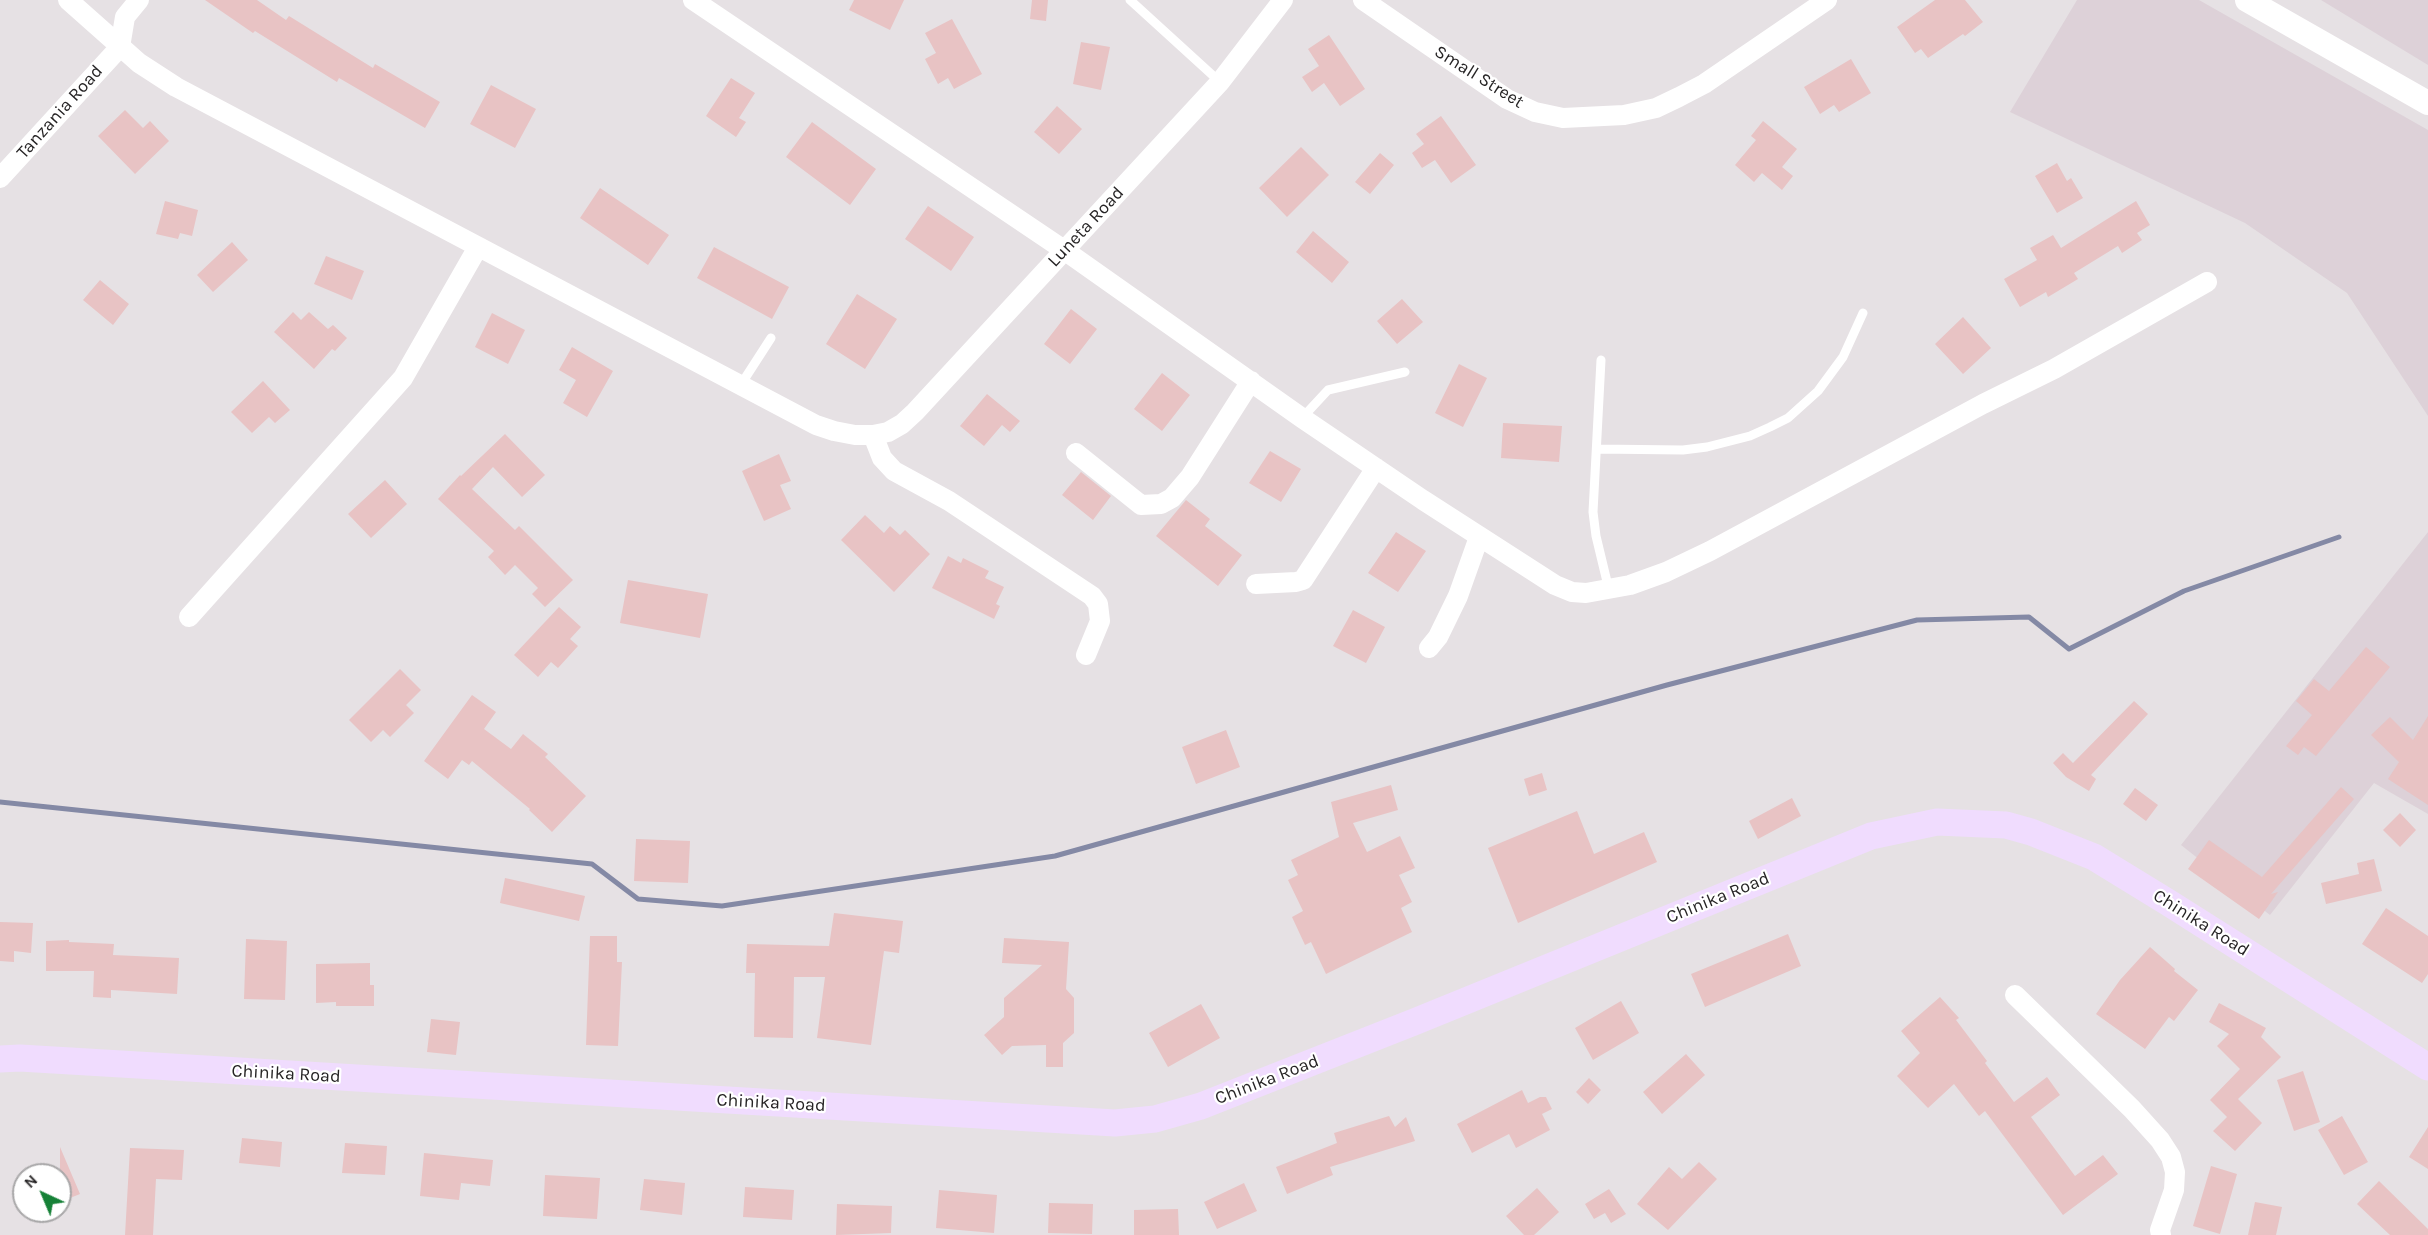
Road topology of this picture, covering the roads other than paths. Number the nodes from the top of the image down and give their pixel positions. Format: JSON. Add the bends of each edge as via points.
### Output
{"nodes":[{"id":1,"x":68,"y":0,"type":"edge"},
{"id":2,"x":139,"y":0,"type":"edge"},
{"id":3,"x":693,"y":0,"type":"edge"},
{"id":4,"x":1130,"y":0,"type":"edge"},
{"id":5,"x":1283,"y":0,"type":"edge"},
{"id":6,"x":1364,"y":0,"type":"edge"},
{"id":7,"x":1827,"y":0,"type":"edge"},
{"id":8,"x":2247,"y":0,"type":"edge"},
{"id":9,"x":120,"y":47,"type":"junction"},
{"id":10,"x":1220,"y":82,"type":"junction"},
{"id":11,"x":2428,"y":103,"type":"edge"},
{"id":12,"x":0,"y":178,"type":"edge"},
{"id":13,"x":478,"y":247,"type":"junction"},
{"id":14,"x":1064,"y":250,"type":"junction"},
{"id":15,"x":2207,"y":282,"type":"dead end"},
{"id":16,"x":1863,"y":314,"type":"dead end"},
{"id":17,"x":771,"y":338,"type":"dead end"},
{"id":18,"x":1601,"y":360,"type":"dead end"},
{"id":19,"x":1405,"y":372,"type":"dead end"},
{"id":20,"x":1251,"y":381,"type":"junction"},
{"id":21,"x":740,"y":386,"type":"junction"},
{"id":22,"x":1302,"y":418,"type":"junction"},
{"id":23,"x":873,"y":435,"type":"junction"},
{"id":24,"x":1597,"y":450,"type":"junction"},
{"id":25,"x":1076,"y":453,"type":"dead end"},
{"id":26,"x":1376,"y":468,"type":"junction"},
{"id":27,"x":1479,"y":537,"type":"junction"},
{"id":28,"x":1256,"y":584,"type":"dead end"},
{"id":29,"x":1609,"y":590,"type":"junction"},
{"id":30,"x":189,"y":616,"type":"dead end"},
{"id":31,"x":1429,"y":648,"type":"dead end"},
{"id":32,"x":1086,"y":655,"type":"dead end"},
{"id":33,"x":2015,"y":995,"type":"dead end"},
{"id":34,"x":0,"y":1059,"type":"edge"},
{"id":35,"x":2428,"y":1067,"type":"edge"},
{"id":36,"x":2161,"y":1235,"type":"edge"}],
"edges":[{"from":1,"to":9,"type":"street"},
{"from":2,"to":9,"type":"street","via":[[125,18]]},
{"from":3,"to":14,"type":"street"},
{"from":4,"to":10,"type":"lane"},
{"from":5,"to":10,"type":"street","name":"Luneta Road"},
{"from":6,"to":7,"type":"street","name":"Small Street","via":[[1507,99],[1535,112],[1563,118],[1624,116],[1656,108],[1704,84],[1804,11]]},
{"from":8,"to":11,"type":"street"},
{"from":9,"to":12,"type":"street","name":"Tanzania Road"},
{"from":9,"to":13,"type":"street","via":[[176,87]]},
{"from":10,"to":14,"type":"street","name":"Luneta Road"},
{"from":13,"to":21,"type":"street"},
{"from":13,"to":30,"type":"street","via":[[403,378]]},
{"from":14,"to":20,"type":"street"},
{"from":14,"to":23,"type":"street","name":"Luneta Road","via":[[915,412],[888,432]]},
{"from":15,"to":29,"type":"street","via":[[2054,369],[1710,551],[1666,572]]},
{"from":16,"to":24,"type":"lane","via":[[1843,357],[1818,391],[1788,418],[1770,428],[1707,447]]},
{"from":17,"to":21,"type":"lane"},
{"from":18,"to":24,"type":"lane"},
{"from":19,"to":22,"type":"lane","via":[[1328,390]]},
{"from":20,"to":22,"type":"street"},
{"from":20,"to":25,"type":"street","via":[[1190,477],[1172,498],[1161,504],[1141,505]]},
{"from":21,"to":23,"type":"street","via":[[834,431]]},
{"from":22,"to":26,"type":"street"},
{"from":23,"to":32,"type":"street","via":[[882,458],[894,471],[949,501],[1092,596],[1098,604],[1100,621]]},
{"from":24,"to":29,"type":"lane","via":[[1593,523]]},
{"from":26,"to":27,"type":"street"},
{"from":26,"to":28,"type":"street","via":[[1303,580]]},
{"from":27,"to":29,"type":"street","via":[[1572,592]]},
{"from":27,"to":31,"type":"street","via":[[1458,596]]},
{"from":33,"to":36,"type":"street","via":[[2132,1109],[2171,1157],[2174,1190]]},
{"from":34,"to":35,"type":"main road","name":"Chinika Road","via":[[1103,1122],[1155,1119],[1201,1106],[1414,1022],[1871,836],[1948,822],[2023,830],[2094,857]]}]}
